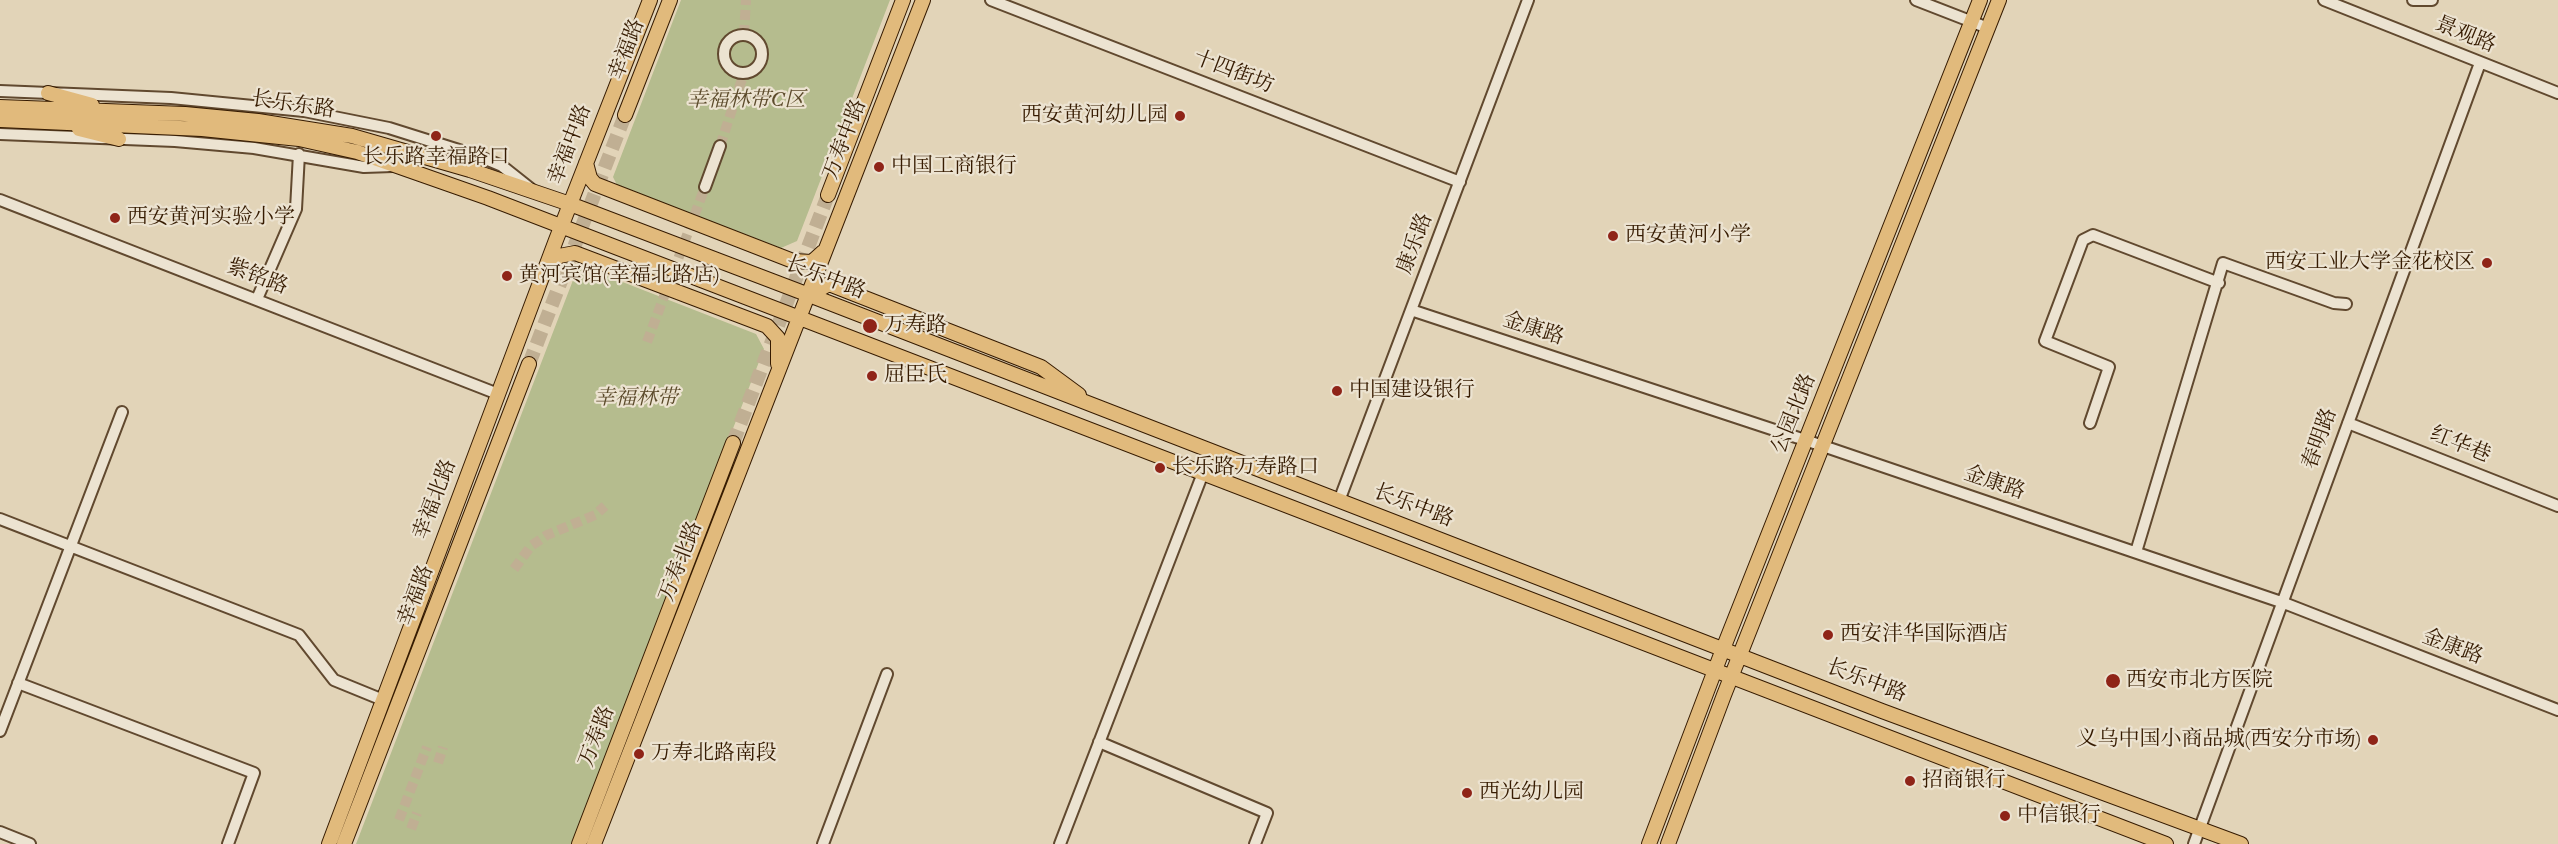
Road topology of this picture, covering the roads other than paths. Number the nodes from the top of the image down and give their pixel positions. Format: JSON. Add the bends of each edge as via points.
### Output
{"nodes":[{"id":1,"x":650,"y":0,"type":"edge"},
{"id":2,"x":670,"y":0,"type":"edge"},
{"id":3,"x":903,"y":0,"type":"edge"},
{"id":4,"x":923,"y":0,"type":"edge"},
{"id":5,"x":991,"y":0,"type":"edge"},
{"id":6,"x":1528,"y":0,"type":"edge"},
{"id":7,"x":1916,"y":0,"type":"edge"},
{"id":8,"x":1980,"y":0,"type":"edge"},
{"id":9,"x":1999,"y":0,"type":"edge"},
{"id":10,"x":2324,"y":0,"type":"edge"},
{"id":11,"x":2413,"y":0,"type":"edge"},
{"id":12,"x":2432,"y":0,"type":"edge"},
{"id":13,"x":1972,"y":22,"type":"junction"},
{"id":14,"x":1988,"y":28,"type":"junction"},
{"id":15,"x":2480,"y":63,"type":"junction"},
{"id":16,"x":0,"y":91,"type":"edge"},
{"id":17,"x":48,"y":93,"type":"junction"},
{"id":18,"x":2558,"y":93,"type":"edge"},
{"id":19,"x":0,"y":107,"type":"edge"},
{"id":20,"x":118,"y":112,"type":"junction"},
{"id":21,"x":625,"y":115,"type":"tunnel mouth"},
{"id":22,"x":0,"y":120,"type":"edge"},
{"id":23,"x":51,"y":122,"type":"junction"},
{"id":24,"x":0,"y":134,"type":"edge"},
{"id":25,"x":119,"y":139,"type":"junction"},
{"id":26,"x":720,"y":146,"type":"tunnel mouth"},
{"id":27,"x":299,"y":154,"type":"junction"},
{"id":28,"x":586,"y":163,"type":"junction"},
{"id":29,"x":395,"y":166,"type":"junction"},
{"id":30,"x":1460,"y":182,"type":"junction"},
{"id":31,"x":705,"y":187,"type":"tunnel mouth"},
{"id":32,"x":536,"y":192,"type":"junction"},
{"id":33,"x":828,"y":195,"type":"tunnel mouth"},
{"id":34,"x":0,"y":200,"type":"edge"},
{"id":35,"x":570,"y":204,"type":"junction"},
{"id":36,"x":562,"y":227,"type":"junction"},
{"id":37,"x":827,"y":247,"type":"junction"},
{"id":38,"x":544,"y":271,"type":"junction"},
{"id":39,"x":2219,"y":283,"type":"junction"},
{"id":40,"x":809,"y":295,"type":"junction"},
{"id":41,"x":257,"y":299,"type":"junction"},
{"id":42,"x":2346,"y":304,"type":"dead end"},
{"id":43,"x":1411,"y":310,"type":"junction"},
{"id":44,"x":800,"y":318,"type":"junction"},
{"id":45,"x":529,"y":364,"type":"tunnel mouth"},
{"id":46,"x":776,"y":381,"type":"junction"},
{"id":47,"x":498,"y":394,"type":"junction"},
{"id":48,"x":122,"y":412,"type":"dead end"},
{"id":49,"x":2090,"y":423,"type":"dead end"},
{"id":50,"x":2348,"y":423,"type":"junction"},
{"id":51,"x":1148,"y":427,"type":"junction"},
{"id":52,"x":733,"y":442,"type":"tunnel mouth"},
{"id":53,"x":1807,"y":442,"type":"junction"},
{"id":54,"x":1823,"y":446,"type":"junction"},
{"id":55,"x":1139,"y":449,"type":"junction"},
{"id":56,"x":1203,"y":472,"type":"junction"},
{"id":57,"x":1339,"y":501,"type":"junction"},
{"id":58,"x":2558,"y":506,"type":"edge"},
{"id":59,"x":0,"y":519,"type":"edge"},
{"id":60,"x":71,"y":546,"type":"junction"},
{"id":61,"x":2136,"y":552,"type":"junction"},
{"id":62,"x":2284,"y":603,"type":"junction"},
{"id":63,"x":1723,"y":650,"type":"junction"},
{"id":64,"x":1740,"y":656,"type":"junction"},
{"id":65,"x":1715,"y":671,"type":"junction"},
{"id":66,"x":887,"y":674,"type":"dead end"},
{"id":67,"x":1731,"y":678,"type":"junction"},
{"id":68,"x":18,"y":683,"type":"junction"},
{"id":69,"x":383,"y":700,"type":"junction"},
{"id":70,"x":2558,"y":710,"type":"edge"},
{"id":71,"x":0,"y":731,"type":"edge"},
{"id":72,"x":1099,"y":742,"type":"junction"},
{"id":73,"x":2200,"y":828,"type":"junction"},
{"id":74,"x":0,"y":832,"type":"edge"},
{"id":75,"x":30,"y":844,"type":"edge"},
{"id":76,"x":228,"y":844,"type":"edge"},
{"id":77,"x":328,"y":844,"type":"edge"},
{"id":78,"x":344,"y":844,"type":"edge"},
{"id":79,"x":579,"y":844,"type":"edge"},
{"id":80,"x":594,"y":844,"type":"edge"},
{"id":81,"x":823,"y":844,"type":"edge"},
{"id":82,"x":1060,"y":844,"type":"edge"},
{"id":83,"x":1255,"y":844,"type":"edge"},
{"id":84,"x":1649,"y":844,"type":"edge"},
{"id":85,"x":1668,"y":844,"type":"edge"},
{"id":86,"x":2166,"y":844,"type":"edge"},
{"id":87,"x":2194,"y":844,"type":"edge"},
{"id":88,"x":2241,"y":844,"type":"edge"}],
"edges":[{"from":1,"to":28,"type":"main road","name":"幸福中路"},
{"from":2,"to":21,"type":"main road","name":"幸福路"},
{"from":3,"to":33,"type":"main road"},
{"from":4,"to":37,"type":"main road","name":"万寿中路"},
{"from":5,"to":30,"type":"street","name":"十四街坊"},
{"from":6,"to":30,"type":"street","name":"康乐路"},
{"from":7,"to":13,"type":"street"},
{"from":8,"to":13,"type":"main road","name":"公园北路"},
{"from":9,"to":14,"type":"main road","name":"公园北路"},
{"from":10,"to":15,"type":"street","name":"景观路"},
{"from":11,"to":12,"type":"street"},
{"from":13,"to":14,"type":"street"},
{"from":13,"to":53,"type":"main road","name":"公园北路"},
{"from":14,"to":54,"type":"main road","name":"公园北路"},
{"from":15,"to":18,"type":"street","name":"景观路"},
{"from":15,"to":50,"type":"street","name":"春明路"},
{"from":16,"to":17,"type":"street"},
{"from":17,"to":20,"type":"main road"},
{"from":17,"to":32,"type":"street","via":[[222,101],[346,118],[478,156],[502,166]]},
{"from":19,"to":20,"type":"main road","name":"长乐东路"},
{"from":20,"to":32,"type":"main road","name":"长乐东路","via":[[258,121],[352,136],[429,156]]},
{"from":22,"to":23,"type":"main road","name":"长乐东路"},
{"from":23,"to":25,"type":"main road"},
{"from":23,"to":29,"type":"main road","name":"长乐东路","via":[[272,135],[357,152]]},
{"from":24,"to":25,"type":"street"},
{"from":25,"to":27,"type":"street"},
{"from":26,"to":31,"type":"street"},
{"from":27,"to":29,"type":"street","via":[[364,167]]},
{"from":27,"to":41,"type":"street","via":[[296,209]]},
{"from":28,"to":35,"type":"main road","name":"幸福中路"},
{"from":28,"to":37,"type":"main road","via":[[595,184],[793,261],[812,262]]},
{"from":29,"to":36,"type":"main road","name":"长乐东路"},
{"from":30,"to":43,"type":"street","name":"康乐路"},
{"from":32,"to":35,"type":"main road","name":"长乐东路"},
{"from":34,"to":41,"type":"street","name":"紫铭路"},
{"from":35,"to":36,"type":"main road","name":"幸福北路"},
{"from":35,"to":40,"type":"main road","name":"长乐中路"},
{"from":36,"to":38,"type":"main road","name":"幸福北路"},
{"from":36,"to":44,"type":"main road"},
{"from":37,"to":40,"type":"main road","name":"万寿中路"},
{"from":38,"to":46,"type":"main road","via":[[559,256],[575,253],[767,326],[778,338]]},
{"from":38,"to":47,"type":"main road","name":"幸福北路"},
{"from":39,"to":42,"type":"street","via":[[2223,263]]},
{"from":39,"to":49,"type":"street","via":[[2093,235],[2083,240],[2045,341],[2109,366]]},
{"from":39,"to":61,"type":"street"},
{"from":40,"to":44,"type":"main road","name":"万寿北路"},
{"from":40,"to":51,"type":"main road","name":"长乐中路"},
{"from":41,"to":47,"type":"street","name":"紫铭路"},
{"from":43,"to":53,"type":"street","name":"金康路"},
{"from":43,"to":57,"type":"street","name":"康乐路"},
{"from":44,"to":46,"type":"main road","name":"万寿北路"},
{"from":44,"to":55,"type":"main road"},
{"from":45,"to":78,"type":"main road","name":"幸福路"},
{"from":46,"to":80,"type":"main road","name":"万寿北路"},
{"from":47,"to":69,"type":"main road","name":"幸福北路"},
{"from":48,"to":60,"type":"street"},
{"from":50,"to":58,"type":"street","name":"红华巷"},
{"from":50,"to":62,"type":"street","name":"春明路"},
{"from":51,"to":55,"type":"main road"},
{"from":51,"to":57,"type":"main road","name":"长乐中路"},
{"from":52,"to":79,"type":"main road","name":"万寿路"},
{"from":53,"to":54,"type":"street","name":"金康路"},
{"from":53,"to":63,"type":"main road","name":"公园北路"},
{"from":54,"to":61,"type":"street","name":"金康路"},
{"from":54,"to":64,"type":"main road","name":"公园北路"},
{"from":55,"to":56,"type":"main road"},
{"from":56,"to":65,"type":"main road"},
{"from":56,"to":72,"type":"street"},
{"from":57,"to":63,"type":"main road","name":"长乐中路"},
{"from":59,"to":60,"type":"street"},
{"from":60,"to":68,"type":"street"},
{"from":60,"to":69,"type":"street","via":[[299,635],[334,680]]},
{"from":61,"to":62,"type":"street","name":"金康路"},
{"from":62,"to":70,"type":"street","name":"金康路"},
{"from":62,"to":73,"type":"street","name":"春明路"},
{"from":63,"to":64,"type":"main road","name":"长乐中路"},
{"from":63,"to":65,"type":"main road","name":"公园北路"},
{"from":64,"to":67,"type":"main road","name":"公园北路"},
{"from":64,"to":73,"type":"main road","name":"长乐中路"},
{"from":65,"to":67,"type":"main road"},
{"from":65,"to":84,"type":"main road","name":"公园北路"},
{"from":66,"to":81,"type":"street"},
{"from":67,"to":85,"type":"main road","name":"公园北路"},
{"from":67,"to":86,"type":"main road"},
{"from":68,"to":71,"type":"street"},
{"from":68,"to":76,"type":"street","via":[[254,773]]},
{"from":69,"to":77,"type":"main road","name":"幸福北路"},
{"from":72,"to":82,"type":"street"},
{"from":72,"to":83,"type":"street","via":[[1267,813]]},
{"from":73,"to":87,"type":"street","name":"春明路"},
{"from":73,"to":88,"type":"main road","name":"长乐中路"},
{"from":74,"to":75,"type":"street"}]}
